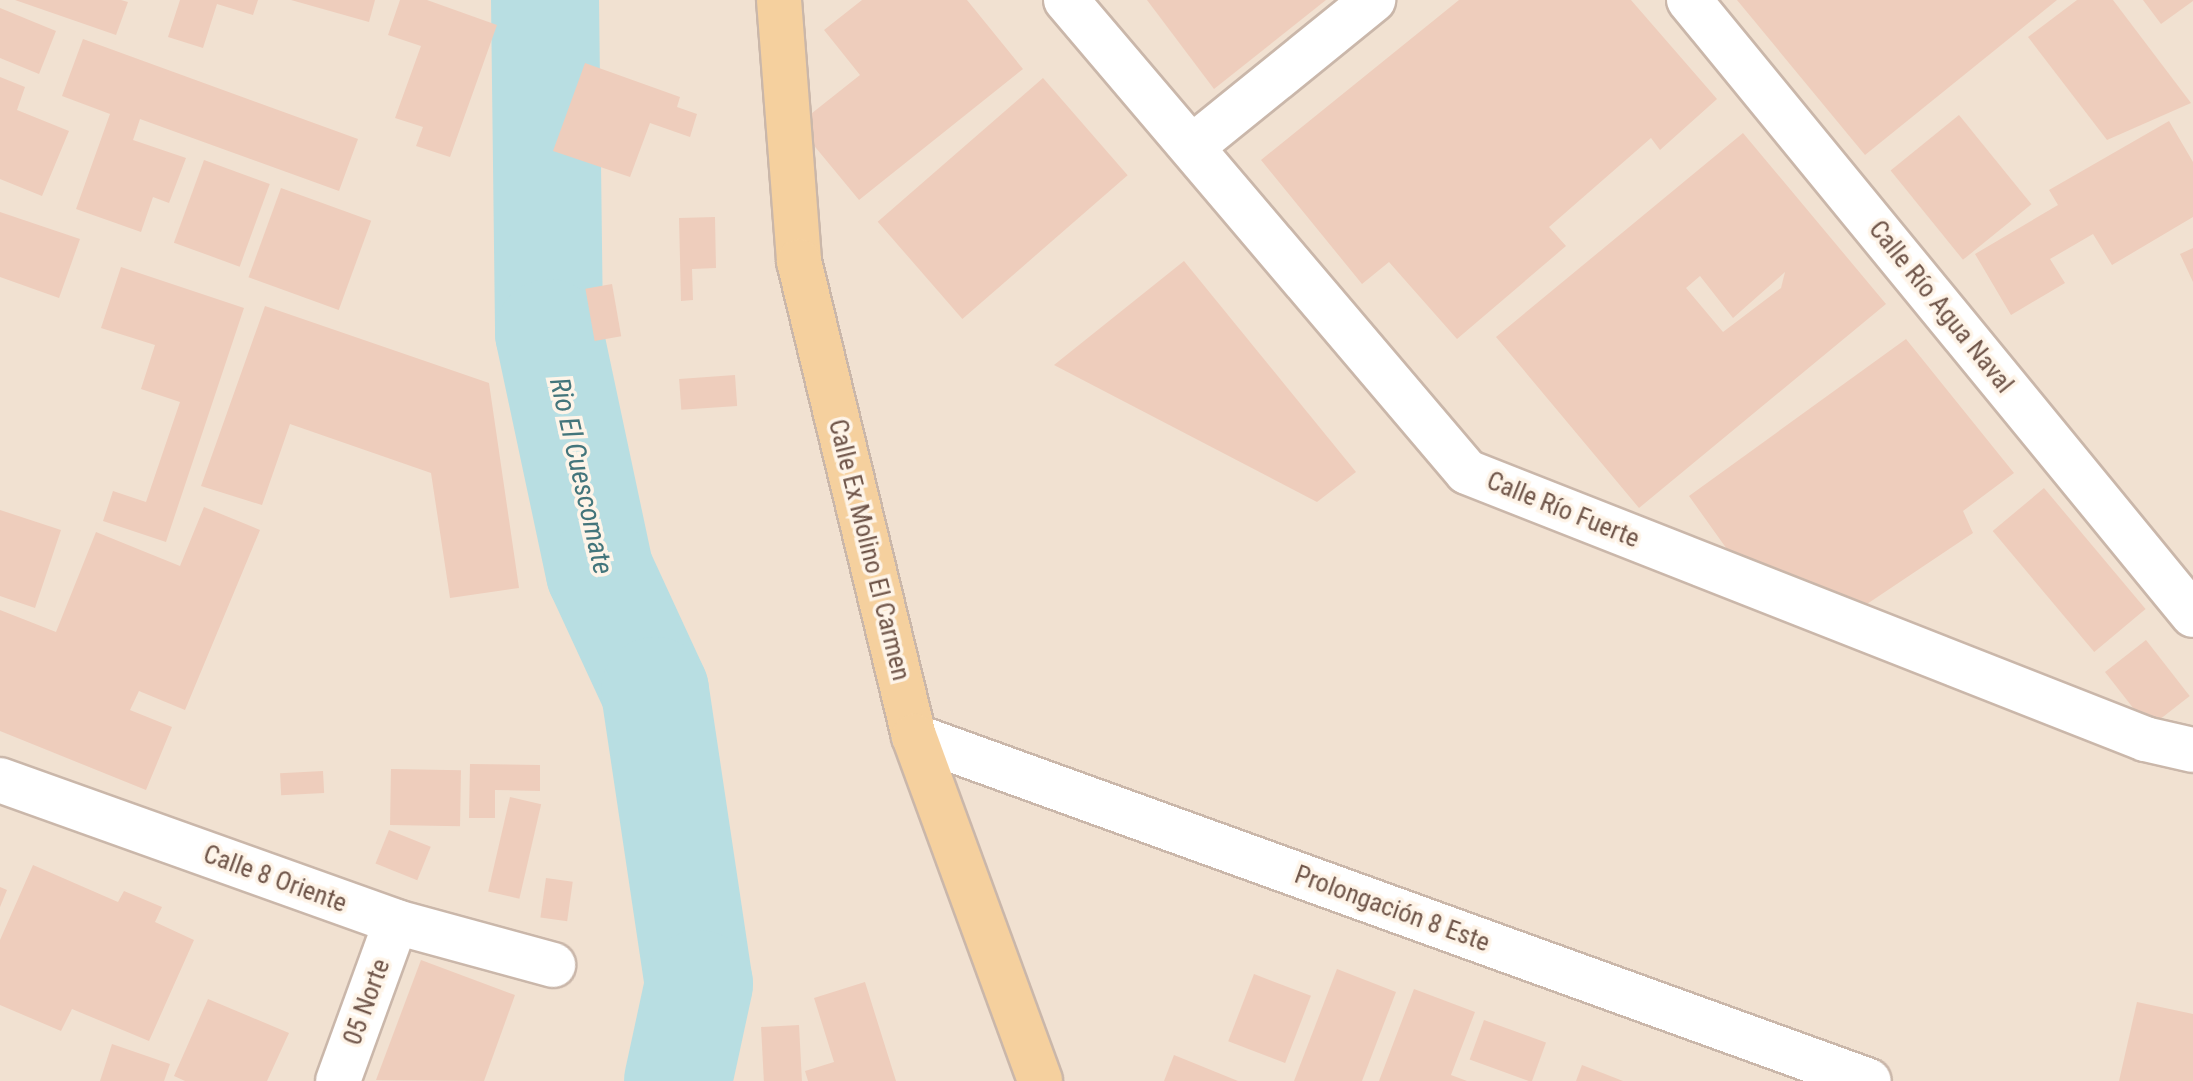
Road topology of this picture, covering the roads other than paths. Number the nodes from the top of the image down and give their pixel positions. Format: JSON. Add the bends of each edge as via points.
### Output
{"nodes":[{"id":1,"x":779,"y":0,"type":"edge"},
{"id":2,"x":1066,"y":0,"type":"edge"},
{"id":3,"x":1373,"y":0,"type":"edge"},
{"id":4,"x":1689,"y":0,"type":"edge"},
{"id":5,"x":1193,"y":146,"type":"junction"},
{"id":6,"x":2193,"y":615,"type":"edge"},
{"id":7,"x":914,"y":736,"type":"junction"},
{"id":8,"x":2193,"y":750,"type":"edge"},
{"id":9,"x":0,"y":780,"type":"edge"},
{"id":10,"x":396,"y":922,"type":"junction"},
{"id":11,"x":553,"y":965,"type":"dead end"},
{"id":12,"x":338,"y":1081,"type":"edge"},
{"id":13,"x":1040,"y":1081,"type":"edge"},
{"id":14,"x":1869,"y":1081,"type":"edge"}],
"edges":[{"from":1,"to":7,"type":"main road","name":"Calle Ex Molino El Carmen","via":[[799,261]]},
{"from":2,"to":5,"type":"street","name":"Calle Río Fuerte"},
{"from":3,"to":5,"type":"street"},
{"from":4,"to":6,"type":"street","name":"Calle Río Agua Naval"},
{"from":5,"to":8,"type":"street","name":"Calle Río Fuerte","via":[[1467,472],[2145,739]]},
{"from":7,"to":13,"type":"main road","name":"Calle Ex Molino El Carmen"},
{"from":7,"to":14,"type":"street","name":"Prolongación 8 Este"},
{"from":9,"to":10,"type":"street","name":"Calle 8 Oriente"},
{"from":10,"to":11,"type":"street","name":"Calle 8 Oriente"},
{"from":10,"to":12,"type":"street","name":"05 Norte"}]}
